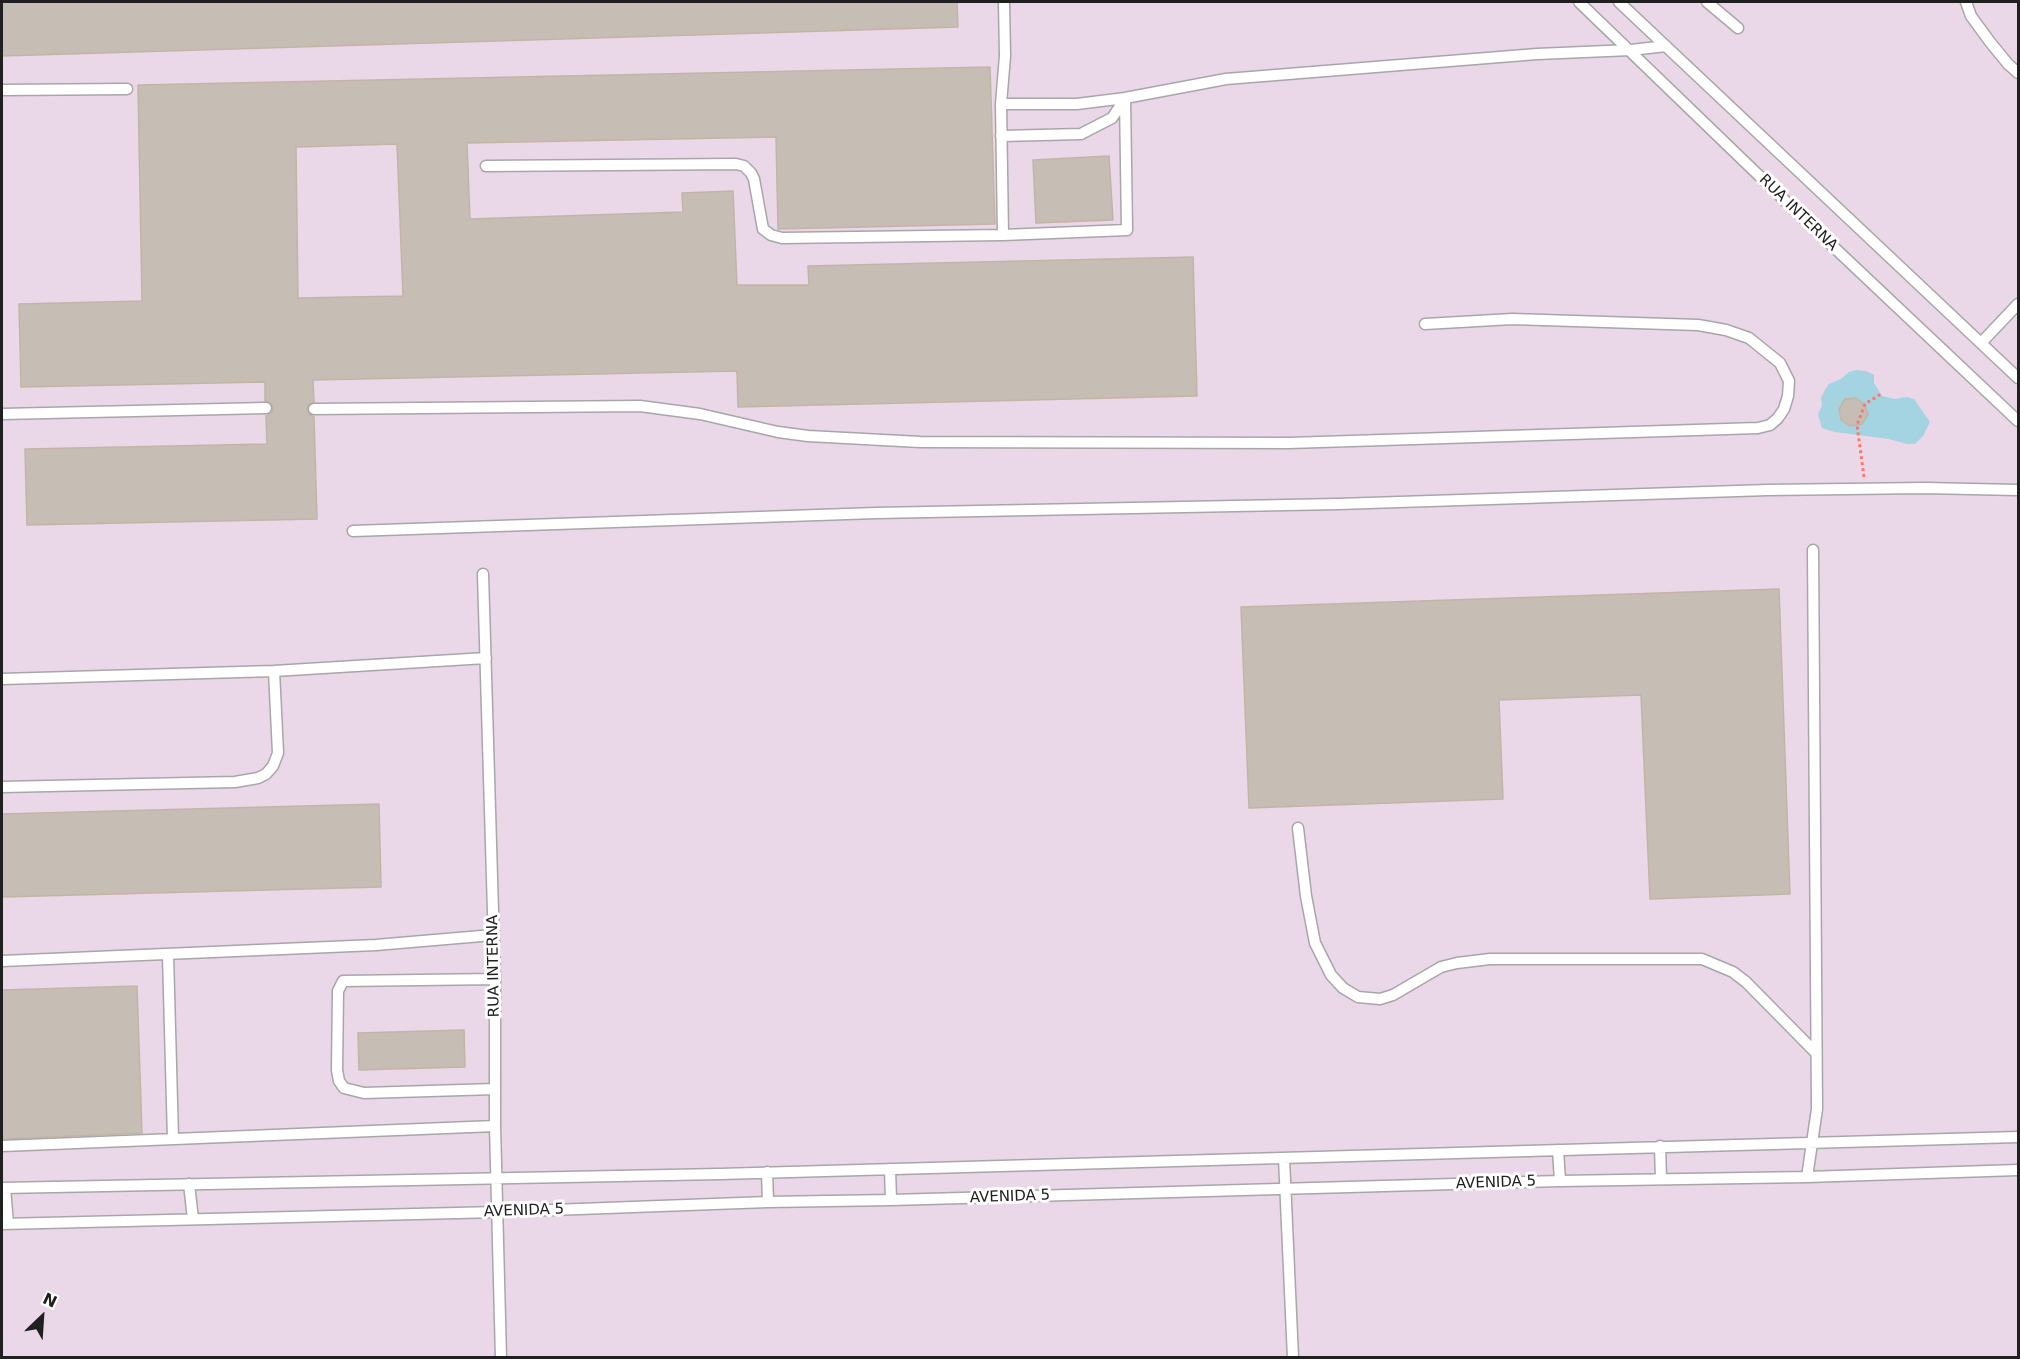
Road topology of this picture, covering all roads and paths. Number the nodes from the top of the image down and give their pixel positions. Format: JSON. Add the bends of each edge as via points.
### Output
{"nodes":[{"id":1,"x":1004,"y":2,"type":"edge"},
{"id":2,"x":1580,"y":2,"type":"edge"},
{"id":3,"x":1619,"y":2,"type":"edge"},
{"id":4,"x":1707,"y":2,"type":"edge"},
{"id":5,"x":1966,"y":2,"type":"edge"},
{"id":6,"x":1738,"y":28,"type":"dead end"},
{"id":7,"x":1666,"y":46,"type":"junction"},
{"id":8,"x":1631,"y":50,"type":"junction"},
{"id":9,"x":2019,"y":73,"type":"edge"},
{"id":10,"x":127,"y":89,"type":"dead end"},
{"id":11,"x":2,"y":90,"type":"edge"},
{"id":12,"x":1125,"y":98,"type":"junction"},
{"id":13,"x":1001,"y":104,"type":"junction"},
{"id":14,"x":1001,"y":136,"type":"junction"},
{"id":15,"x":486,"y":166,"type":"dead end"},
{"id":16,"x":1003,"y":236,"type":"junction"},
{"id":17,"x":2019,"y":304,"type":"edge"},
{"id":18,"x":1425,"y":324,"type":"dead end"},
{"id":19,"x":1981,"y":343,"type":"junction"},
{"id":20,"x":2019,"y":378,"type":"edge"},
{"id":21,"x":1881,"y":394,"type":"dead end"},
{"id":22,"x":266,"y":408,"type":"dead end"},
{"id":23,"x":314,"y":409,"type":"dead end"},
{"id":24,"x":2,"y":414,"type":"edge"},
{"id":25,"x":2019,"y":421,"type":"edge"},
{"id":26,"x":1866,"y":489,"type":"junction"},
{"id":27,"x":2019,"y":490,"type":"edge"},
{"id":28,"x":353,"y":531,"type":"dead end"},
{"id":29,"x":1813,"y":550,"type":"dead end"},
{"id":30,"x":483,"y":574,"type":"dead end"},
{"id":31,"x":486,"y":658,"type":"junction"},
{"id":32,"x":274,"y":671,"type":"junction"},
{"id":33,"x":2,"y":679,"type":"edge"},
{"id":34,"x":2,"y":787,"type":"edge"},
{"id":35,"x":1298,"y":828,"type":"dead end"},
{"id":36,"x":493,"y":935,"type":"junction"},
{"id":37,"x":168,"y":954,"type":"junction"},
{"id":38,"x":2,"y":961,"type":"edge"},
{"id":39,"x":495,"y":979,"type":"junction"},
{"id":40,"x":1816,"y":1053,"type":"junction"},
{"id":41,"x":495,"y":1089,"type":"junction"},
{"id":42,"x":495,"y":1126,"type":"junction"},
{"id":43,"x":2019,"y":1137,"type":"edge"},
{"id":44,"x":173,"y":1139,"type":"junction"},
{"id":45,"x":1812,"y":1143,"type":"junction"},
{"id":46,"x":2,"y":1146,"type":"edge"},
{"id":47,"x":1660,"y":1146,"type":"junction"},
{"id":48,"x":1558,"y":1150,"type":"junction"},
{"id":49,"x":1284,"y":1158,"type":"junction"},
{"id":50,"x":890,"y":1169,"type":"junction"},
{"id":51,"x":2019,"y":1170,"type":"edge"},
{"id":52,"x":767,"y":1172,"type":"junction"},
{"id":53,"x":497,"y":1178,"type":"junction"},
{"id":54,"x":1807,"y":1178,"type":"junction"},
{"id":55,"x":1661,"y":1179,"type":"junction"},
{"id":56,"x":1560,"y":1181,"type":"junction"},
{"id":57,"x":189,"y":1184,"type":"junction"},
{"id":58,"x":3,"y":1188,"type":"edge"},
{"id":59,"x":1285,"y":1189,"type":"junction"},
{"id":60,"x":891,"y":1200,"type":"junction"},
{"id":61,"x":768,"y":1202,"type":"junction"},
{"id":62,"x":498,"y":1212,"type":"junction"},
{"id":63,"x":193,"y":1219,"type":"junction"},
{"id":64,"x":5,"y":1224,"type":"edge"},
{"id":65,"x":501,"y":1358,"type":"edge"},
{"id":66,"x":1293,"y":1358,"type":"edge"}],
"edges":[{"from":1,"to":13,"type":"lane"},
{"from":2,"to":8,"type":"lane","name":"RUA INTERNA"},
{"from":3,"to":7,"type":"lane"},
{"from":4,"to":6,"type":"lane"},
{"from":5,"to":9,"type":"lane","via":[[1990,42]]},
{"from":7,"to":8,"type":"lane"},
{"from":7,"to":19,"type":"lane"},
{"from":8,"to":12,"type":"lane","via":[[1226,79]]},
{"from":8,"to":25,"type":"lane","name":"RUA INTERNA"},
{"from":10,"to":11,"type":"lane"},
{"from":12,"to":13,"type":"lane","via":[[1077,104]]},
{"from":12,"to":14,"type":"lane","via":[[1112,118],[1081,134]]},
{"from":12,"to":16,"type":"lane","via":[[1127,230]]},
{"from":13,"to":14,"type":"lane"},
{"from":14,"to":16,"type":"lane"},
{"from":15,"to":16,"type":"lane","via":[[736,164],[751,173],[763,229],[782,238]]},
{"from":17,"to":19,"type":"lane"},
{"from":18,"to":23,"type":"lane","via":[[1512,319],[1698,325],[1726,330],[1749,338],[1780,363],[1789,381],[1788,396],[1778,418],[1758,428],[1289,443],[920,442],[788,433],[640,406]]},
{"from":19,"to":20,"type":"lane"},
{"from":21,"to":26,"type":"path","via":[[1865,404],[1857,426]]},
{"from":22,"to":24,"type":"lane"},
{"from":26,"to":27,"type":"lane"},
{"from":26,"to":28,"type":"lane","via":[[876,513]]},
{"from":29,"to":40,"type":"lane"},
{"from":30,"to":31,"type":"lane","name":"RUA INTERNA"},
{"from":31,"to":32,"type":"lane"},
{"from":31,"to":36,"type":"lane","name":"RUA INTERNA"},
{"from":32,"to":33,"type":"lane"},
{"from":32,"to":34,"type":"lane","via":[[278,753],[273,766],[258,778],[235,782]]},
{"from":35,"to":40,"type":"lane","via":[[1316,943],[1331,975],[1358,997],[1380,999],[1441,968],[1479,960],[1702,959],[1746,982]]},
{"from":36,"to":37,"type":"lane"},
{"from":36,"to":39,"type":"lane","name":"RUA INTERNA"},
{"from":37,"to":38,"type":"lane"},
{"from":37,"to":44,"type":"lane"},
{"from":39,"to":41,"type":"lane","name":"RUA INTERNA"},
{"from":39,"to":41,"type":"lane","via":[[343,981],[338,991],[337,1070],[344,1088],[364,1093]]},
{"from":40,"to":45,"type":"lane","via":[[1817,1109]]},
{"from":41,"to":42,"type":"lane","name":"RUA INTERNA"},
{"from":42,"to":44,"type":"lane"},
{"from":42,"to":53,"type":"lane","name":"RUA INTERNA"},
{"from":43,"to":45,"type":"lane","name":"AVENIDA 5"},
{"from":44,"to":46,"type":"lane"},
{"from":45,"to":47,"type":"lane","name":"AVENIDA 5"},
{"from":45,"to":54,"type":"lane"},
{"from":47,"to":48,"type":"lane","name":"AVENIDA 5"},
{"from":47,"to":55,"type":"lane"},
{"from":48,"to":49,"type":"lane","name":"AVENIDA 5"},
{"from":48,"to":56,"type":"lane"},
{"from":49,"to":50,"type":"lane","name":"AVENIDA 5"},
{"from":49,"to":59,"type":"lane"},
{"from":50,"to":52,"type":"lane","name":"AVENIDA 5"},
{"from":50,"to":60,"type":"lane"},
{"from":51,"to":54,"type":"lane","name":"AVENIDA 5"},
{"from":52,"to":53,"type":"lane","name":"AVENIDA 5"},
{"from":52,"to":61,"type":"lane"},
{"from":53,"to":57,"type":"lane","name":"AVENIDA 5"},
{"from":53,"to":62,"type":"lane","name":"RUA INTERNA"},
{"from":54,"to":55,"type":"lane","name":"AVENIDA 5"},
{"from":55,"to":56,"type":"lane","name":"AVENIDA 5"},
{"from":56,"to":59,"type":"lane","name":"AVENIDA 5"},
{"from":57,"to":58,"type":"lane","name":"AVENIDA 5"},
{"from":57,"to":63,"type":"lane"},
{"from":58,"to":64,"type":"lane"},
{"from":59,"to":60,"type":"lane","name":"AVENIDA 5"},
{"from":59,"to":66,"type":"lane"},
{"from":60,"to":61,"type":"lane","name":"AVENIDA 5"},
{"from":61,"to":62,"type":"lane","name":"AVENIDA 5"},
{"from":62,"to":63,"type":"lane","name":"AVENIDA 5"},
{"from":62,"to":65,"type":"lane","name":"RUA INTERNA"},
{"from":63,"to":64,"type":"lane","name":"AVENIDA 5"}]}
